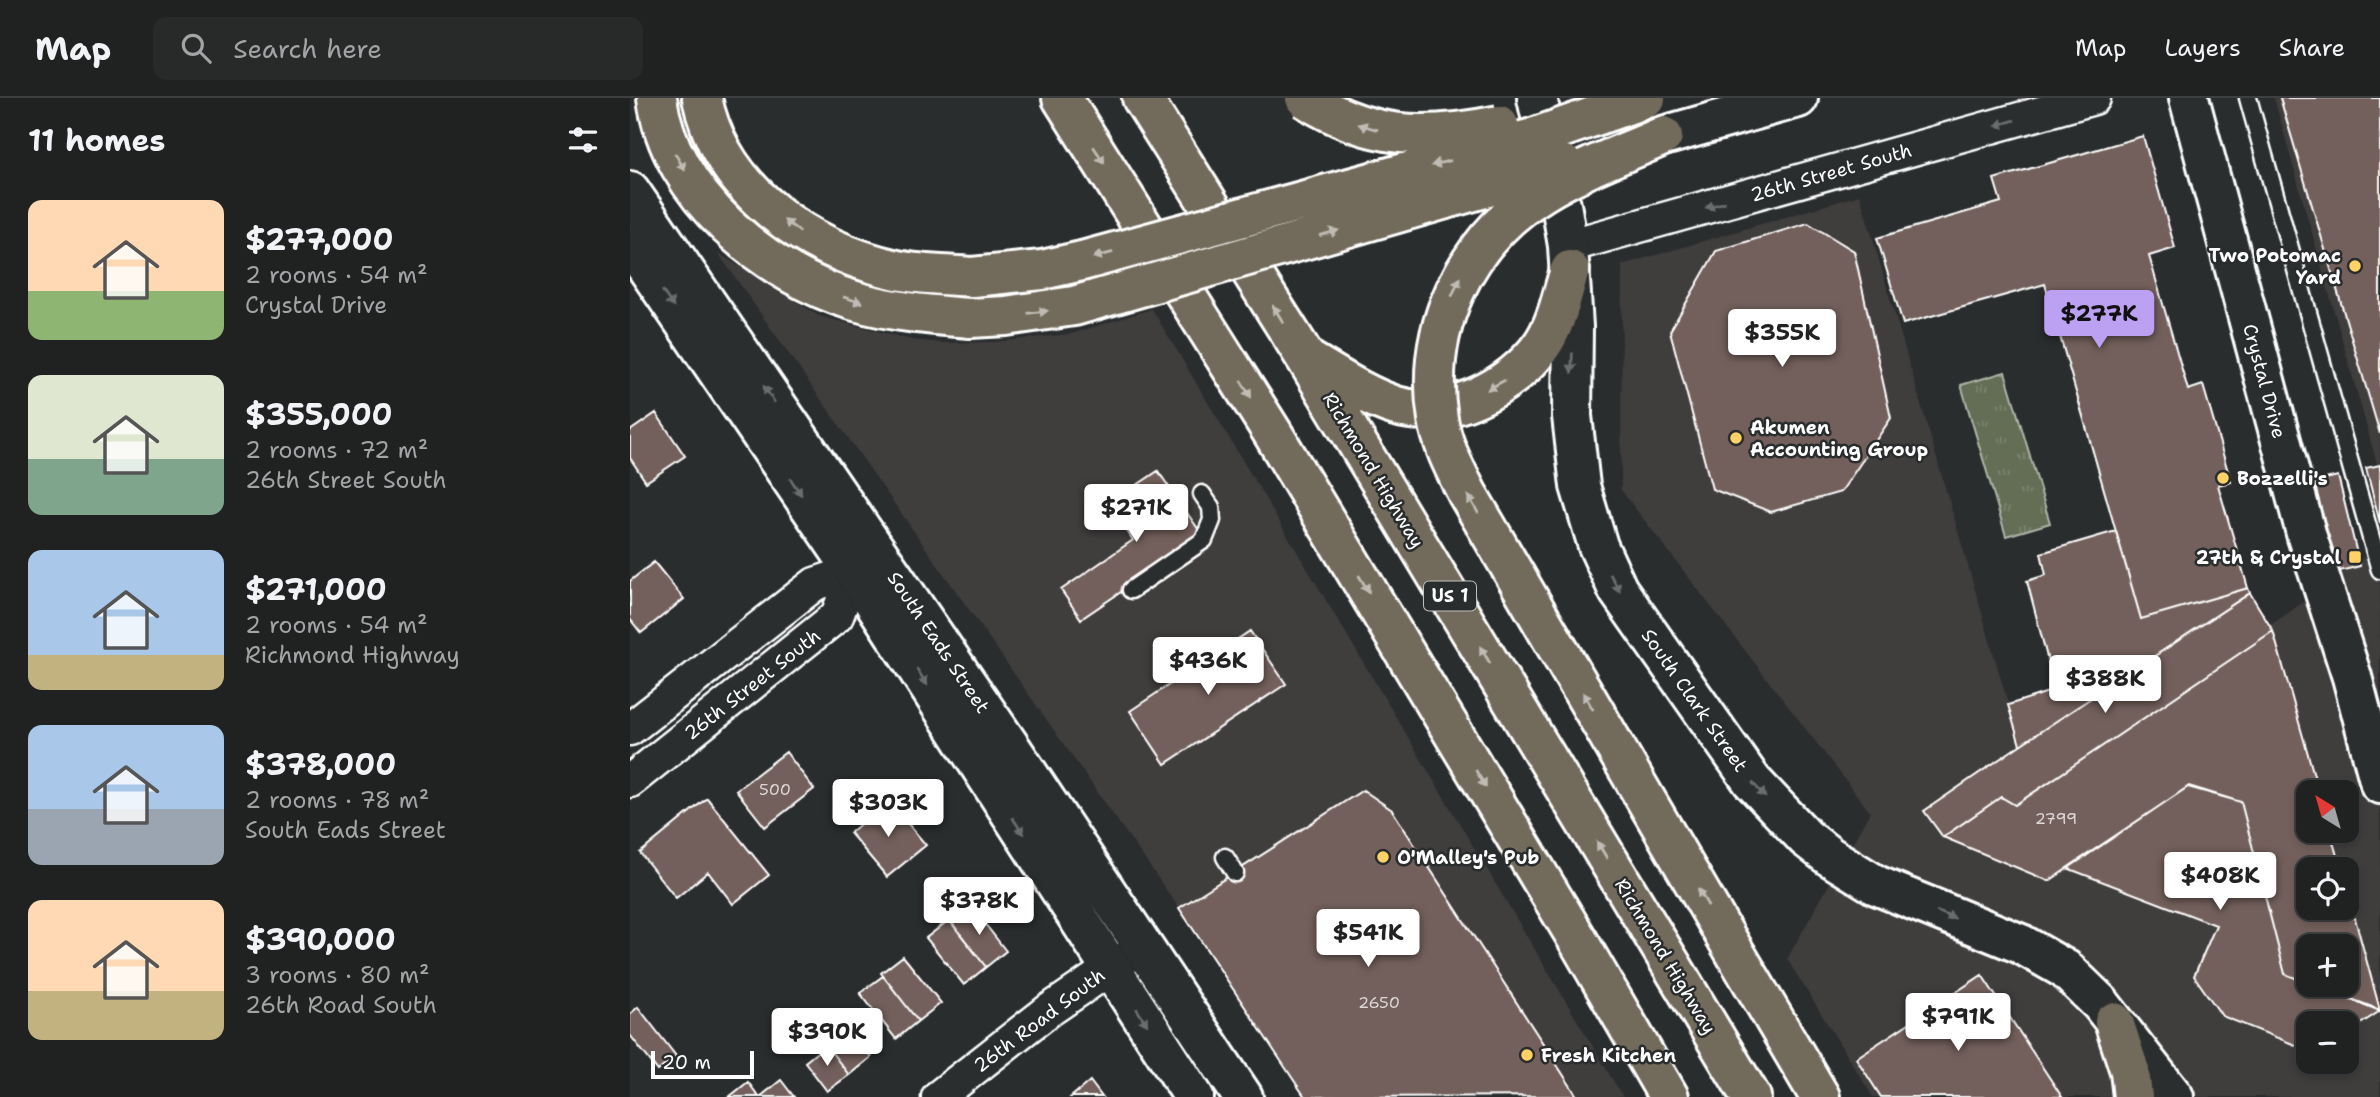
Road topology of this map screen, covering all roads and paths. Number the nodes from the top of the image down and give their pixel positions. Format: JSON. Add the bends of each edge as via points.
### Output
{"nodes":[{"id":1,"x":657,"y":98,"type":"edge"},
{"id":2,"x":702,"y":98,"type":"edge"},
{"id":3,"x":1142,"y":98,"type":"edge"},
{"id":4,"x":1306,"y":98,"type":"edge"},
{"id":5,"x":1537,"y":98,"type":"edge"},
{"id":6,"x":1628,"y":98,"type":"edge"},
{"id":7,"x":1646,"y":98,"type":"edge"},
{"id":8,"x":1798,"y":98,"type":"edge"},
{"id":9,"x":2094,"y":98,"type":"edge"},
{"id":10,"x":2189,"y":98,"type":"edge"},
{"id":11,"x":2248,"y":98,"type":"edge"},
{"id":12,"x":1063,"y":101,"type":"edge"},
{"id":13,"x":1663,"y":136,"type":"junction"},
{"id":14,"x":630,"y":191,"type":"edge"},
{"id":15,"x":630,"y":243,"type":"edge"},
{"id":16,"x":1569,"y":258,"type":"junction"},
{"id":17,"x":1307,"y":360,"type":"junction"},
{"id":18,"x":1202,"y":494,"type":"dead end"},
{"id":19,"x":866,"y":562,"type":"junction"},
{"id":20,"x":2380,"y":570,"type":"edge"},
{"id":21,"x":1132,"y":590,"type":"dead end"},
{"id":22,"x":630,"y":729,"type":"edge"},
{"id":23,"x":996,"y":759,"type":"junction"},
{"id":24,"x":630,"y":781,"type":"edge"},
{"id":25,"x":2380,"y":784,"type":"edge"},
{"id":26,"x":1225,"y":857,"type":"dead end"},
{"id":27,"x":1235,"y":873,"type":"dead end"},
{"id":28,"x":1143,"y":947,"type":"junction"},
{"id":29,"x":1110,"y":967,"type":"junction"},
{"id":30,"x":2114,"y":1022,"type":"junction"},
{"id":31,"x":938,"y":1097,"type":"edge"},
{"id":32,"x":1194,"y":1097,"type":"edge"},
{"id":33,"x":1243,"y":1097,"type":"edge"},
{"id":34,"x":1669,"y":1097,"type":"edge"},
{"id":35,"x":1751,"y":1097,"type":"edge"},
{"id":36,"x":1820,"y":1097,"type":"edge"},
{"id":37,"x":2133,"y":1097,"type":"edge"},
{"id":38,"x":2174,"y":1097,"type":"edge"}],
"edges":[{"from":1,"to":13,"type":"highway","one_way":true,"bridge":true,"via":[[665,131],[690,179],[723,222],[766,258],[853,301],[888,310],[970,318],[1074,306]]},
{"from":7,"to":2,"type":"highway","one_way":true,"bridge":true,"via":[[1532,138],[1082,261],[972,277],[901,271],[830,248],[800,232],[773,211],[733,167],[717,143]]},
{"from":17,"to":3,"type":"highway","name":"Richmond Highway","number":"US 1","one_way":true},
{"from":6,"to":4,"type":"highway","one_way":true,"bridge":true,"via":[[1482,129],[1418,136],[1364,126]]},
{"from":5,"to":16,"type":"street","name":"South Clark Street"},
{"from":8,"to":13,"type":"street"},
{"from":9,"to":16,"type":"street","name":"26th Street South","one_way":true},
{"from":10,"to":25,"type":"street","name":"Crystal Drive"},
{"from":11,"to":20,"type":"lane"},
{"from":12,"to":34,"type":"highway","one_way":true,"via":[[1272,432]]},
{"from":36,"to":13,"type":"highway","one_way":true,"bridge":true,"via":[[1467,493],[1438,421],[1434,375],[1441,325],[1462,273],[1480,249],[1541,192]]},
{"from":19,"to":14,"type":"street","name":"South Eads Street","one_way":true},
{"from":15,"to":19,"type":"street","name":"South Eads Street","one_way":true},
{"from":16,"to":17,"type":"highway","one_way":true,"via":[[1552,327],[1531,359],[1506,379],[1460,402],[1424,410],[1395,405]]},
{"from":16,"to":30,"type":"street","name":"South Clark Street","one_way":true,"via":[[1574,441],[1580,486],[1593,530],[1618,590],[1744,770],[1786,820],[1850,871],[2043,956],[2084,985]]},
{"from":35,"to":17,"type":"highway","name":"Richmond Highway","number":"US 1","one_way":true},
{"from":18,"to":21,"type":"lane","via":[[1211,507],[1212,520],[1204,540]]},
{"from":19,"to":22,"type":"street","name":"26th Street South","via":[[815,584]]},
{"from":19,"to":23,"type":"street","name":"South Eads Street"},
{"from":19,"to":24,"type":"street","name":"26th Street South","via":[[837,616]]},
{"from":23,"to":28,"type":"street","name":"South Eads Street"},
{"from":23,"to":29,"type":"street","name":"South Eads Street","one_way":true},
{"from":26,"to":27,"type":"lane"},
{"from":28,"to":29,"type":"street","name":"26th Road South"},
{"from":28,"to":33,"type":"street","name":"South Eads Street"},
{"from":29,"to":31,"type":"street","name":"26th Road South"},
{"from":29,"to":32,"type":"street","name":"South Eads Street","one_way":true},
{"from":30,"to":37,"type":"highway"},
{"from":30,"to":38,"type":"street","name":"South Clark Street"}]}
